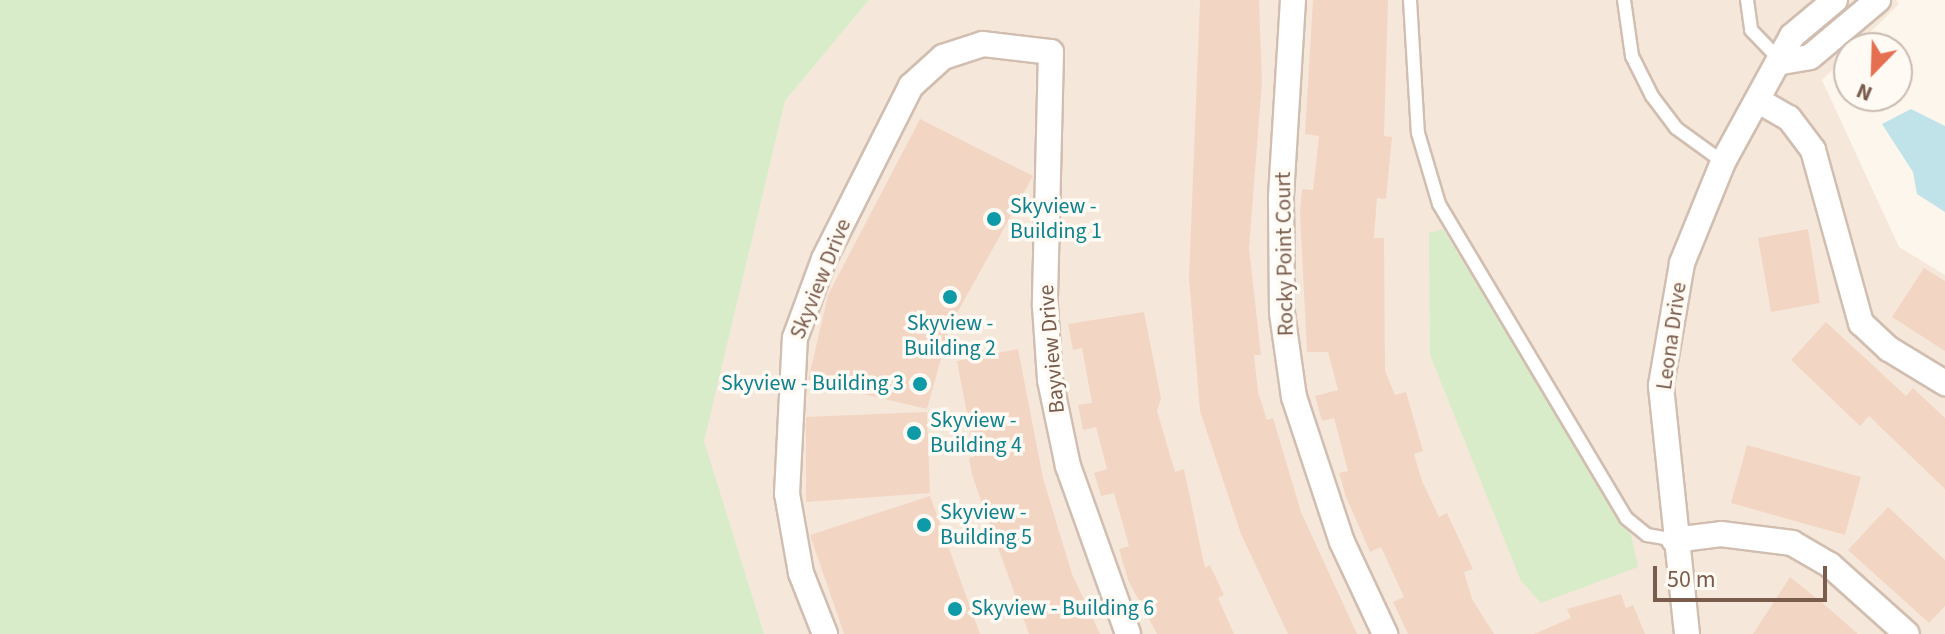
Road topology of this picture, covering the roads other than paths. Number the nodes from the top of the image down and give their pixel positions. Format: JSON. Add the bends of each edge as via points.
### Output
{"nodes":[{"id":1,"x":1293,"y":0,"type":"edge"},
{"id":2,"x":1410,"y":0,"type":"edge"},
{"id":3,"x":1624,"y":0,"type":"edge"},
{"id":4,"x":1747,"y":0,"type":"edge"},
{"id":5,"x":1835,"y":0,"type":"edge"},
{"id":6,"x":1878,"y":0,"type":"edge"},
{"id":7,"x":1051,"y":52,"type":"joint"},
{"id":8,"x":1782,"y":62,"type":"junction"},
{"id":9,"x":1759,"y":101,"type":"junction"},
{"id":10,"x":1723,"y":162,"type":"junction"},
{"id":11,"x":1945,"y":383,"type":"edge"},
{"id":12,"x":1674,"y":540,"type":"junction"},
{"id":13,"x":825,"y":634,"type":"edge"},
{"id":14,"x":1128,"y":634,"type":"edge"},
{"id":15,"x":1385,"y":634,"type":"edge"},
{"id":16,"x":1687,"y":634,"type":"edge"},
{"id":17,"x":1907,"y":634,"type":"edge"}],
"edges":[{"from":1,"to":15,"type":"street","name":"Rocky Point Court","via":[[1281,198],[1282,313],[1294,397],[1342,542]]},
{"from":2,"to":12,"type":"lane","via":[[1418,133],[1439,204],[1626,518],[1647,535]]},
{"from":3,"to":10,"type":"lane","via":[[1632,56],[1652,96],[1676,128]]},
{"from":4,"to":8,"type":"lane","via":[[1751,30]]},
{"from":5,"to":8,"type":"street","name":"Leona Drive","via":[[1792,36]]},
{"from":6,"to":8,"type":"street","via":[[1810,57]]},
{"from":7,"to":13,"type":"street","name":"Skyview Drive","via":[[983,44],[943,57],[911,86],[824,259],[795,338],[786,406],[787,494],[801,573]]},
{"from":7,"to":14,"type":"street","name":"Bayview Drive","via":[[1045,306],[1050,380],[1068,466]]},
{"from":8,"to":9,"type":"street","name":"Leona Drive"},
{"from":9,"to":10,"type":"street","name":"Leona Drive"},
{"from":9,"to":11,"type":"street","via":[[1789,118],[1813,150],[1861,323],[1889,349]]},
{"from":10,"to":12,"type":"street","name":"Leona Drive","via":[[1697,216],[1668,329],[1661,385]]},
{"from":12,"to":16,"type":"street","name":"Leona Drive"},
{"from":12,"to":17,"type":"street","via":[[1721,534],[1792,543],[1830,565]]}]}
